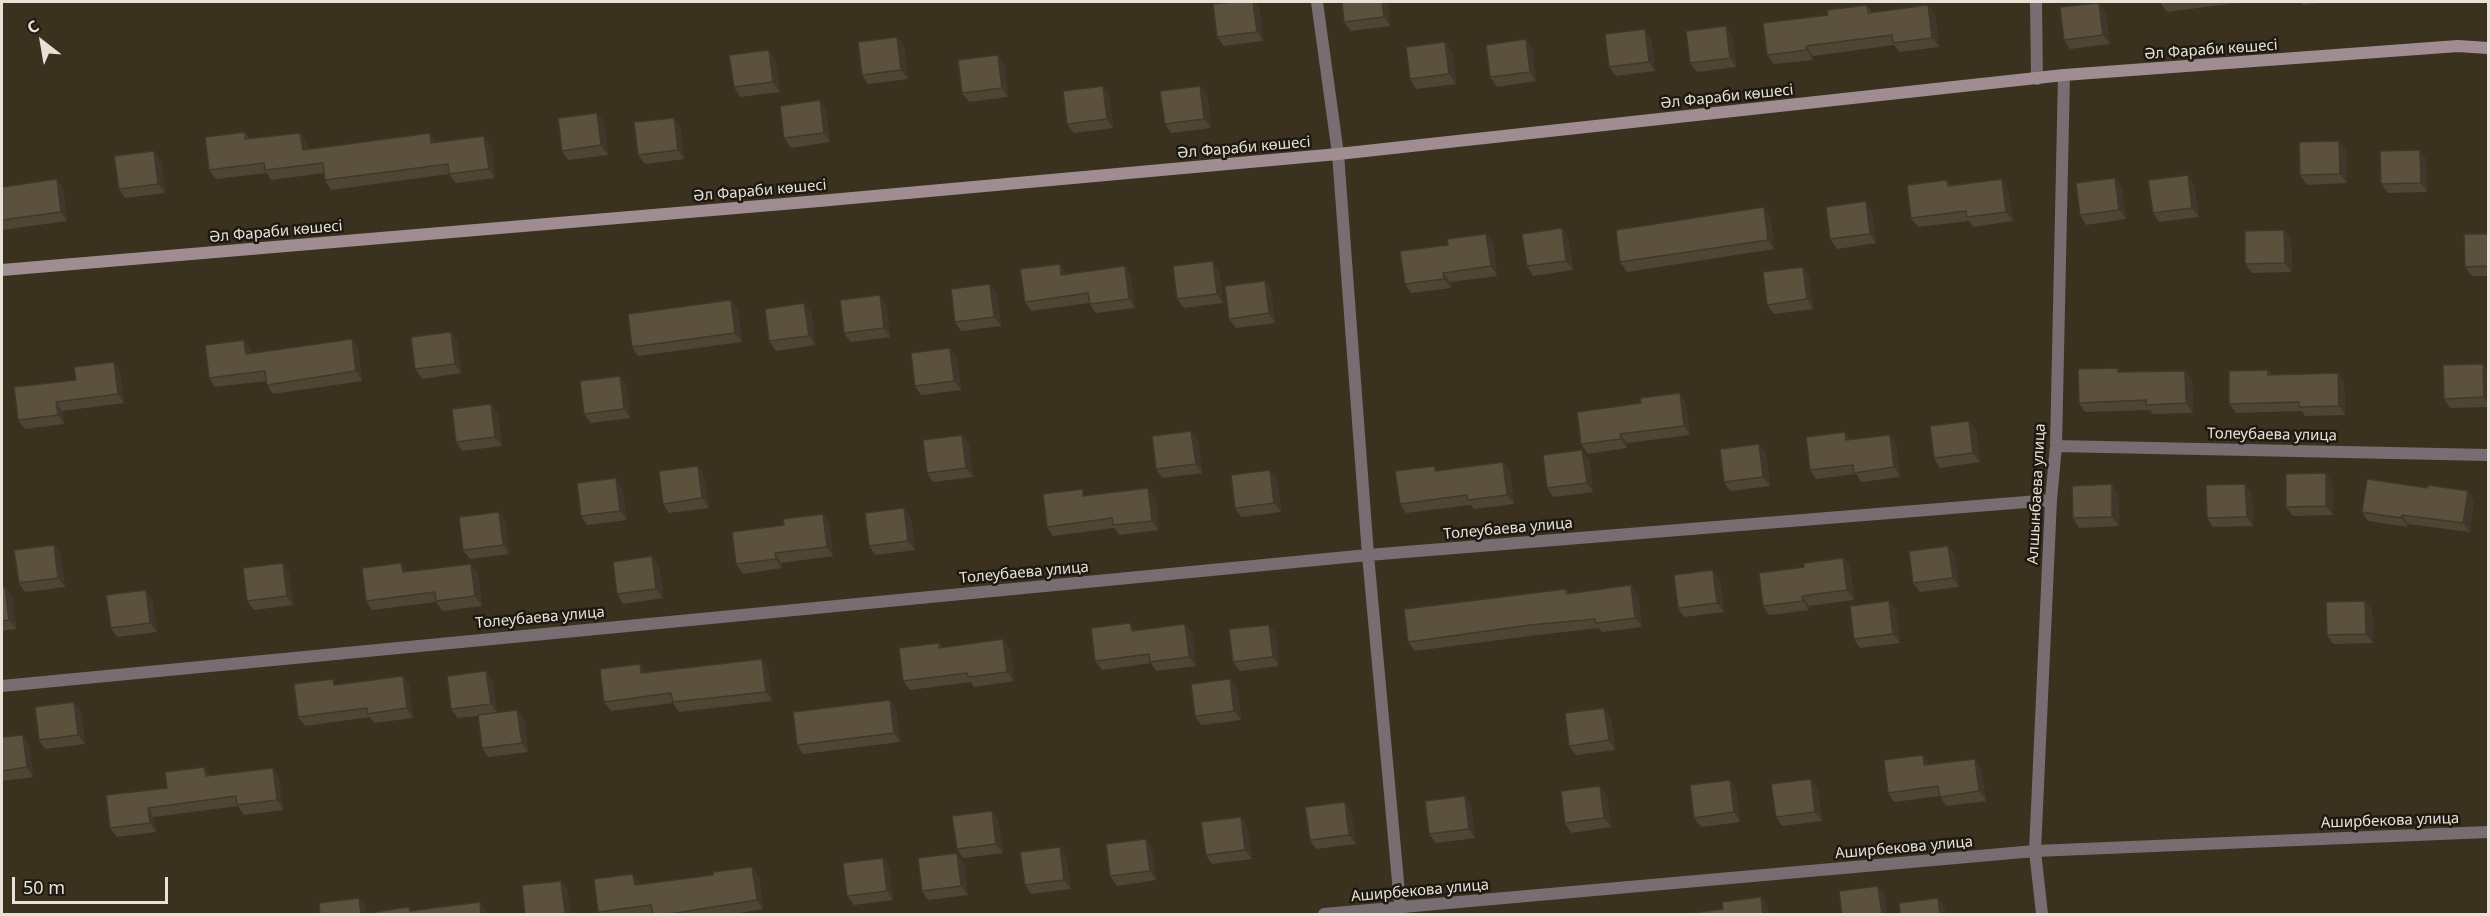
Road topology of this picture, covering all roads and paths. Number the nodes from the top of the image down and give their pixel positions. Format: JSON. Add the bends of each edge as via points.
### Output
{"nodes":[{"id":1,"x":1317,"y":2,"type":"edge"},
{"id":2,"x":2036,"y":2,"type":"edge"},
{"id":3,"x":2488,"y":48,"type":"edge"},
{"id":4,"x":2064,"y":75,"type":"junction"},
{"id":5,"x":2037,"y":79,"type":"junction"},
{"id":6,"x":1338,"y":154,"type":"junction"},
{"id":7,"x":2,"y":270,"type":"edge"},
{"id":8,"x":2056,"y":446,"type":"junction"},
{"id":9,"x":2488,"y":455,"type":"edge"},
{"id":10,"x":2051,"y":500,"type":"junction"},
{"id":11,"x":1368,"y":555,"type":"junction"},
{"id":12,"x":2,"y":686,"type":"edge"},
{"id":13,"x":2488,"y":832,"type":"edge"},
{"id":14,"x":2035,"y":851,"type":"junction"},
{"id":15,"x":1401,"y":912,"type":"edge"},
{"id":16,"x":1324,"y":915,"type":"edge"},
{"id":17,"x":2042,"y":915,"type":"edge"}],
"edges":[{"from":1,"to":6,"type":"street"},
{"from":2,"to":5,"type":"street"},
{"from":3,"to":4,"type":"street","name":"Әл Фараби көшесі","via":[[2458,46]]},
{"from":4,"to":5,"type":"street","name":"Әл Фараби көшесі"},
{"from":4,"to":8,"type":"street","name":"Алшынбаева улица"},
{"from":5,"to":6,"type":"street","name":"Әл Фараби көшесі"},
{"from":6,"to":7,"type":"street","name":"Әл Фараби көшесі"},
{"from":6,"to":11,"type":"street"},
{"from":8,"to":9,"type":"street","name":"Толеубаева улица"},
{"from":8,"to":10,"type":"street","name":"Алшынбаева улица"},
{"from":10,"to":11,"type":"street","name":"Толеубаева улица"},
{"from":10,"to":14,"type":"street","name":"Алшынбаева улица"},
{"from":11,"to":12,"type":"street","name":"Толеубаева улица"},
{"from":11,"to":15,"type":"street"},
{"from":13,"to":14,"type":"street","name":"Аширбекова улица"},
{"from":14,"to":15,"type":"street","name":"Аширбекова улица"},
{"from":14,"to":17,"type":"street","name":"Алшынбаева улица"},
{"from":15,"to":16,"type":"street","name":"Аширбекова улица"}]}
